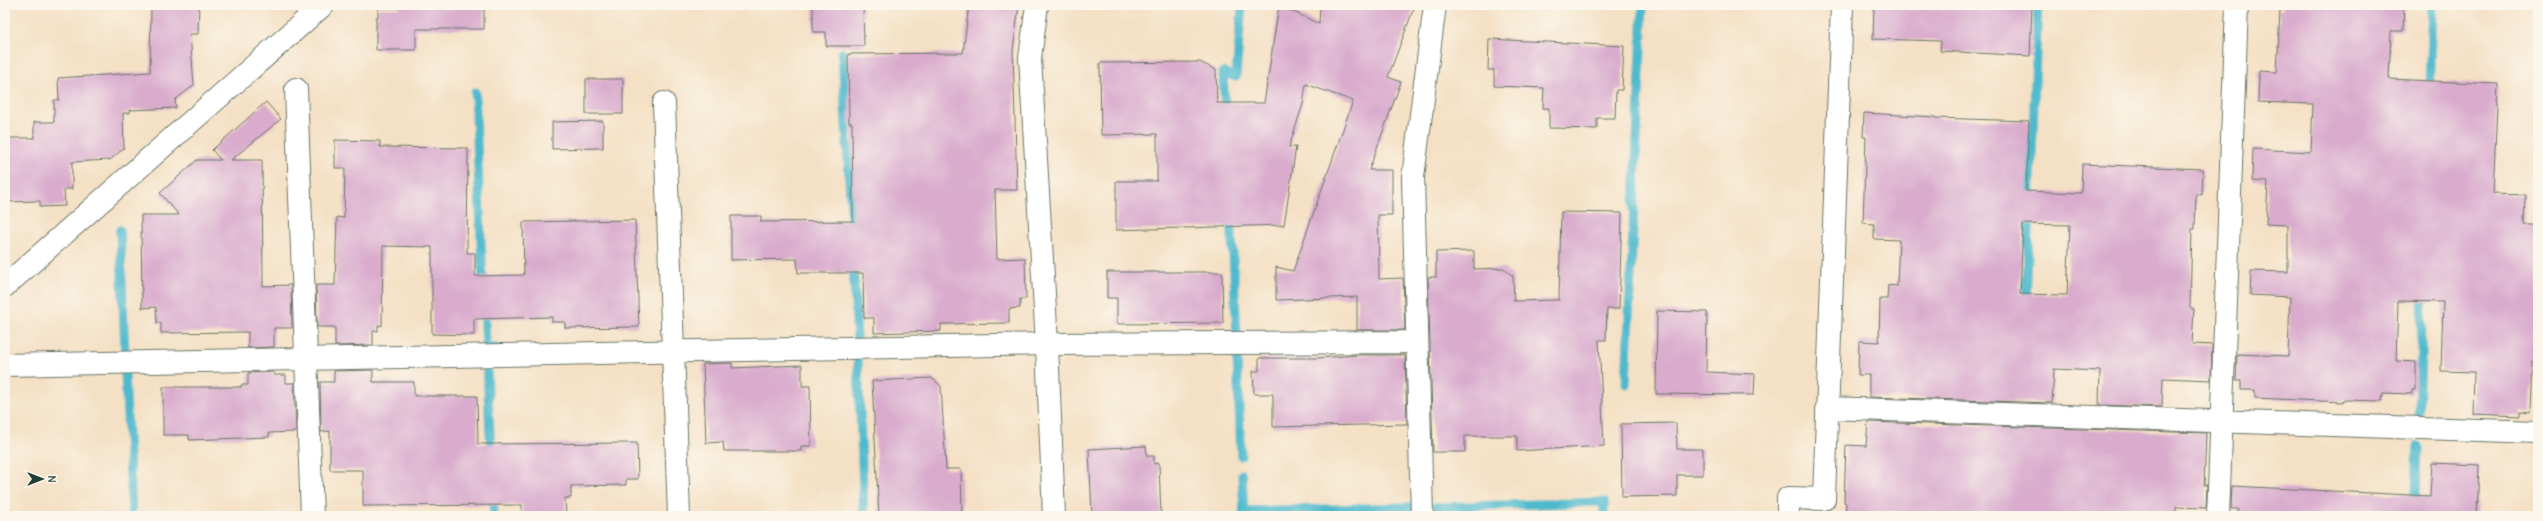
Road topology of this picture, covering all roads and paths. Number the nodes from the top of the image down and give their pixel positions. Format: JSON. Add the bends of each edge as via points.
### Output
{"nodes":[{"id":1,"x":323,"y":5,"type":"edge"},
{"id":2,"x":1037,"y":5,"type":"edge"},
{"id":3,"x":1435,"y":5,"type":"edge"},
{"id":4,"x":1842,"y":5,"type":"edge"},
{"id":5,"x":2237,"y":5,"type":"edge"},
{"id":6,"x":296,"y":89,"type":"dead end"},
{"id":7,"x":664,"y":103,"type":"dead end"},
{"id":8,"x":5,"y":286,"type":"edge"},
{"id":9,"x":1416,"y":342,"type":"junction"},
{"id":10,"x":1047,"y":344,"type":"junction"},
{"id":11,"x":673,"y":353,"type":"junction"},
{"id":12,"x":306,"y":360,"type":"junction"},
{"id":13,"x":5,"y":365,"type":"edge"},
{"id":14,"x":1827,"y":408,"type":"junction"},
{"id":15,"x":2221,"y":422,"type":"junction"},
{"id":16,"x":2538,"y":432,"type":"edge"},
{"id":17,"x":312,"y":516,"type":"edge"},
{"id":18,"x":679,"y":516,"type":"edge"},
{"id":19,"x":1054,"y":516,"type":"edge"},
{"id":20,"x":1422,"y":516,"type":"edge"},
{"id":21,"x":1788,"y":516,"type":"edge"},
{"id":22,"x":2218,"y":516,"type":"edge"}],
"edges":[{"from":1,"to":8,"type":"street"},
{"from":2,"to":10,"type":"street","via":[[1030,58]]},
{"from":3,"to":9,"type":"street","via":[[1412,177]]},
{"from":4,"to":14,"type":"street"},
{"from":5,"to":15,"type":"street"},
{"from":6,"to":12,"type":"street"},
{"from":7,"to":11,"type":"street"},
{"from":9,"to":10,"type":"street"},
{"from":9,"to":20,"type":"street"},
{"from":10,"to":11,"type":"street"},
{"from":10,"to":19,"type":"street"},
{"from":11,"to":12,"type":"street"},
{"from":11,"to":18,"type":"street"},
{"from":12,"to":13,"type":"street"},
{"from":12,"to":17,"type":"street"},
{"from":14,"to":15,"type":"street"},
{"from":14,"to":21,"type":"street","via":[[1824,499],[1788,498]]},
{"from":15,"to":16,"type":"street"},
{"from":15,"to":22,"type":"street"}]}
